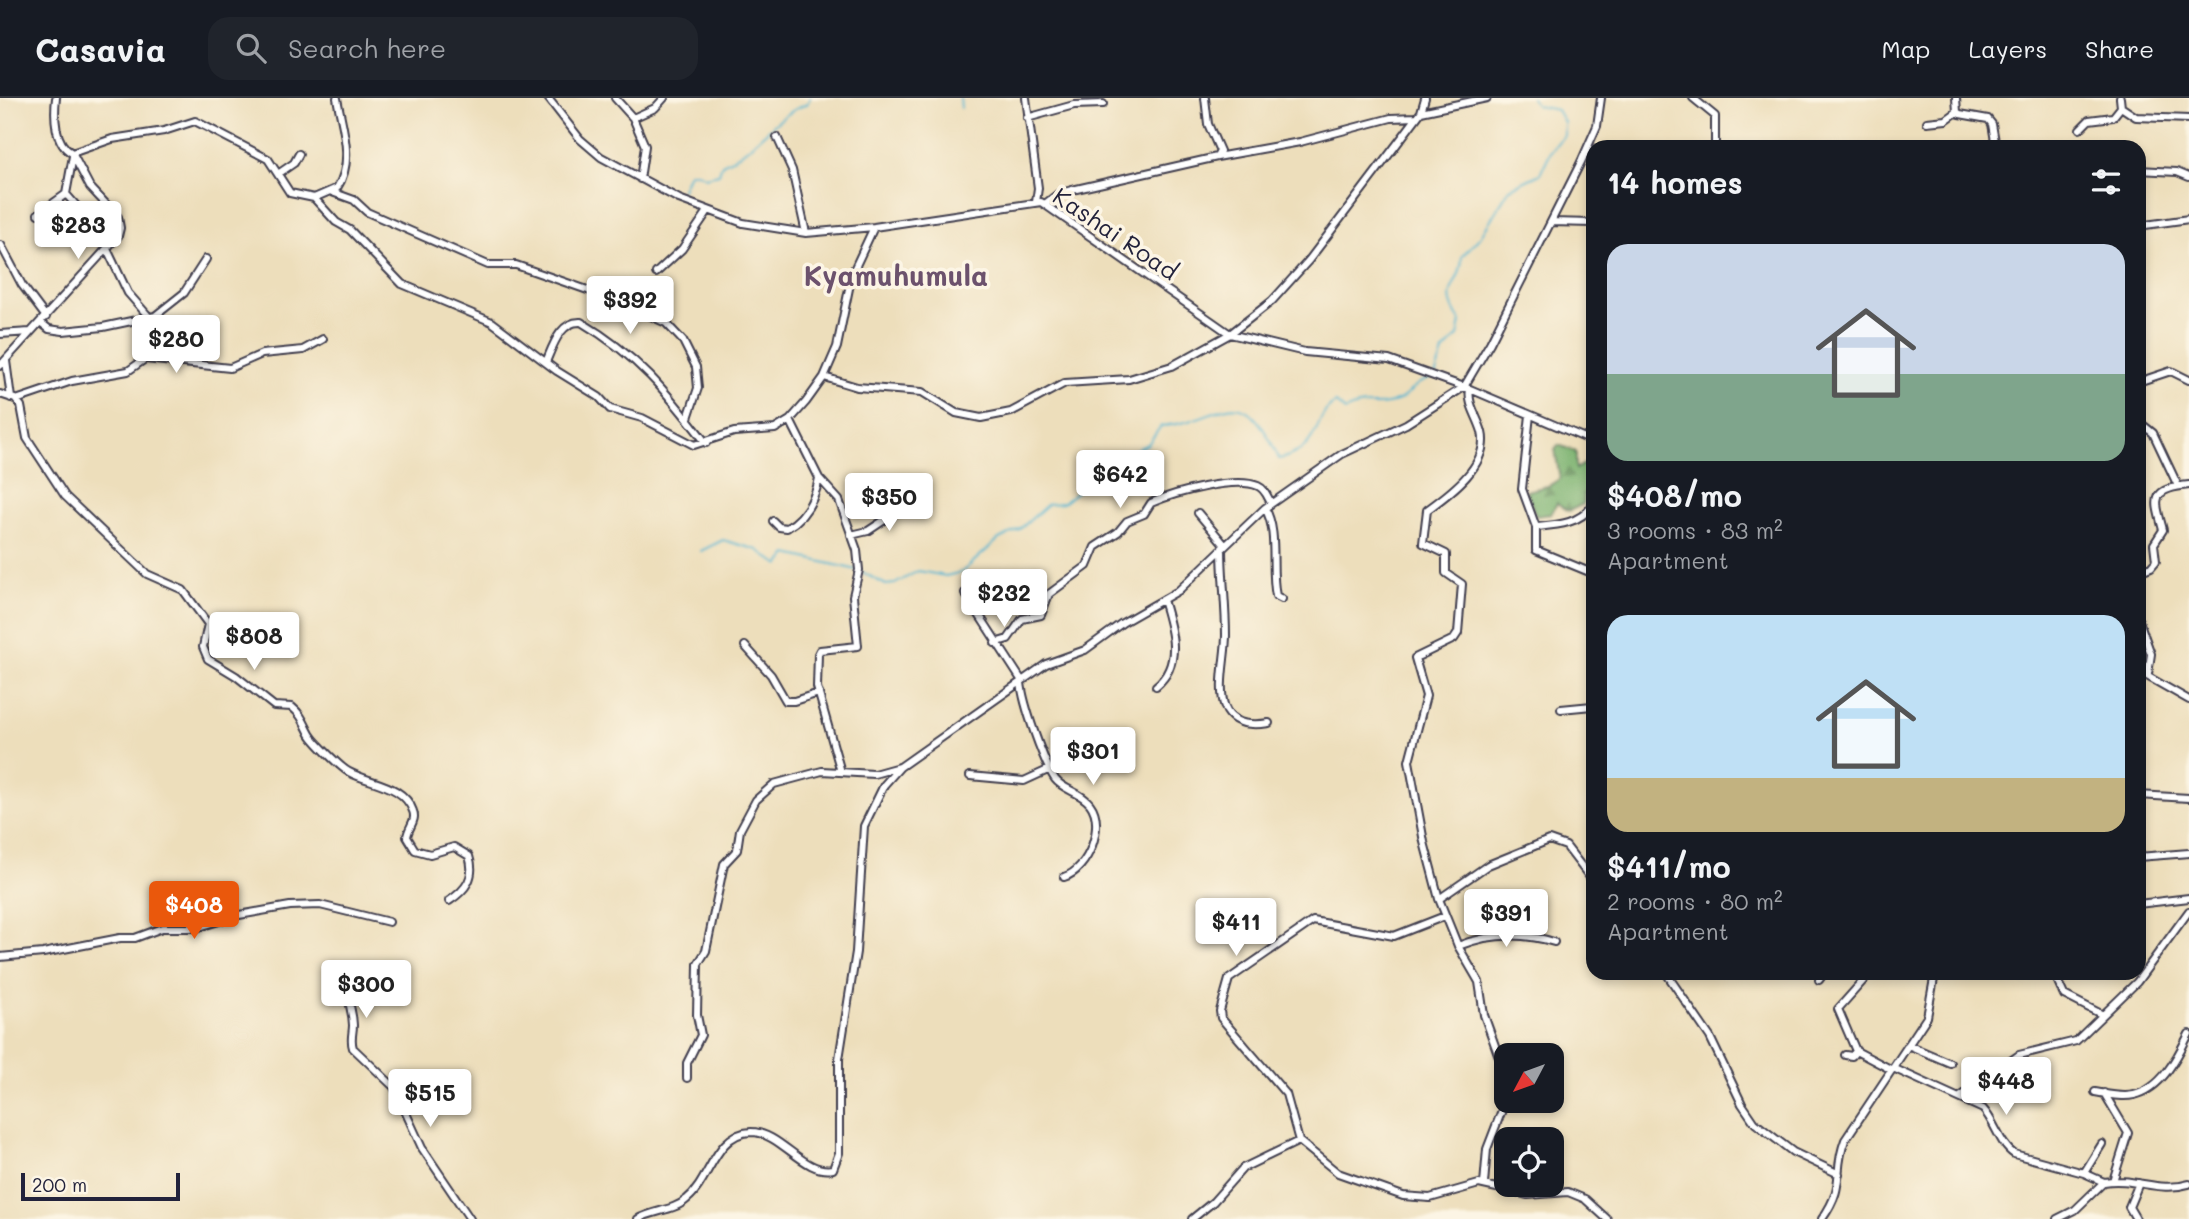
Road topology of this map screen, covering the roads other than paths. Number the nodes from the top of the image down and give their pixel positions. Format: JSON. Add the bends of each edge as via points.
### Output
{"nodes":[{"id":1,"x":56,"y":98,"type":"edge"},
{"id":2,"x":337,"y":98,"type":"edge"},
{"id":3,"x":548,"y":98,"type":"edge"},
{"id":4,"x":615,"y":98,"type":"edge"},
{"id":5,"x":664,"y":98,"type":"edge"},
{"id":6,"x":1026,"y":98,"type":"edge"},
{"id":7,"x":1205,"y":98,"type":"edge"},
{"id":8,"x":1424,"y":98,"type":"edge"},
{"id":9,"x":1487,"y":98,"type":"edge"},
{"id":10,"x":1601,"y":98,"type":"edge"},
{"id":11,"x":1693,"y":98,"type":"edge"},
{"id":12,"x":1956,"y":98,"type":"edge"},
{"id":13,"x":2120,"y":98,"type":"edge"},
{"id":14,"x":1103,"y":104,"type":"dead end"},
{"id":15,"x":2121,"y":107,"type":"junction"},
{"id":16,"x":1957,"y":112,"type":"junction"},
{"id":17,"x":1419,"y":115,"type":"junction"},
{"id":18,"x":633,"y":118,"type":"junction"},
{"id":19,"x":1027,"y":118,"type":"junction"},
{"id":20,"x":2189,"y":119,"type":"edge"},
{"id":21,"x":1927,"y":122,"type":"dead end"},
{"id":22,"x":2080,"y":129,"type":"dead end"},
{"id":23,"x":777,"y":137,"type":"dead end"},
{"id":24,"x":1591,"y":140,"type":"edge"},
{"id":25,"x":1716,"y":140,"type":"edge"},
{"id":26,"x":1995,"y":140,"type":"edge"},
{"id":27,"x":1586,"y":151,"type":"edge"},
{"id":28,"x":73,"y":154,"type":"junction"},
{"id":29,"x":299,"y":154,"type":"dead end"},
{"id":30,"x":1217,"y":157,"type":"junction"},
{"id":31,"x":2146,"y":170,"type":"edge"},
{"id":32,"x":278,"y":174,"type":"junction"},
{"id":33,"x":2189,"y":177,"type":"edge"},
{"id":34,"x":639,"y":179,"type":"junction"},
{"id":35,"x":332,"y":192,"type":"junction"},
{"id":36,"x":65,"y":194,"type":"junction"},
{"id":37,"x":314,"y":198,"type":"junction"},
{"id":38,"x":59,"y":200,"type":"junction"},
{"id":39,"x":1036,"y":202,"type":"junction"},
{"id":40,"x":1045,"y":204,"type":"junction"},
{"id":41,"x":708,"y":211,"type":"junction"},
{"id":42,"x":38,"y":214,"type":"dead end"},
{"id":43,"x":87,"y":218,"type":"dead end"},
{"id":44,"x":2189,"y":219,"type":"edge"},
{"id":45,"x":1552,"y":222,"type":"junction"},
{"id":46,"x":1586,"y":223,"type":"edge"},
{"id":47,"x":2146,"y":225,"type":"edge"},
{"id":48,"x":874,"y":227,"type":"junction"},
{"id":49,"x":58,"y":228,"type":"dead end"},
{"id":50,"x":806,"y":233,"type":"junction"},
{"id":51,"x":1,"y":245,"type":"edge"},
{"id":52,"x":107,"y":249,"type":"junction"},
{"id":53,"x":206,"y":259,"type":"dead end"},
{"id":54,"x":656,"y":274,"type":"dead end"},
{"id":55,"x":46,"y":317,"type":"junction"},
{"id":56,"x":150,"y":318,"type":"junction"},
{"id":57,"x":40,"y":322,"type":"junction"},
{"id":58,"x":30,"y":332,"type":"junction"},
{"id":59,"x":0,"y":334,"type":"edge"},
{"id":60,"x":1230,"y":334,"type":"junction"},
{"id":61,"x":323,"y":339,"type":"dead end"},
{"id":62,"x":546,"y":362,"type":"junction"},
{"id":63,"x":3,"y":363,"type":"edge"},
{"id":64,"x":824,"y":377,"type":"junction"},
{"id":65,"x":2146,"y":379,"type":"edge"},
{"id":66,"x":2189,"y":380,"type":"edge"},
{"id":67,"x":1467,"y":388,"type":"junction"},
{"id":68,"x":0,"y":394,"type":"edge"},
{"id":69,"x":14,"y":399,"type":"junction"},
{"id":70,"x":1530,"y":415,"type":"junction"},
{"id":71,"x":688,"y":418,"type":"junction"},
{"id":72,"x":790,"y":420,"type":"junction"},
{"id":73,"x":2146,"y":427,"type":"edge"},
{"id":74,"x":1586,"y":438,"type":"edge"},
{"id":75,"x":706,"y":443,"type":"junction"},
{"id":76,"x":819,"y":478,"type":"junction"},
{"id":77,"x":2189,"y":485,"type":"edge"},
{"id":78,"x":2178,"y":486,"type":"junction"},
{"id":79,"x":928,"y":499,"type":"dead end"},
{"id":80,"x":1268,"y":505,"type":"junction"},
{"id":81,"x":1198,"y":513,"type":"dead end"},
{"id":82,"x":1586,"y":514,"type":"edge"},
{"id":83,"x":773,"y":521,"type":"dead end"},
{"id":84,"x":1536,"y":527,"type":"junction"},
{"id":85,"x":851,"y":535,"type":"junction"},
{"id":86,"x":1223,"y":546,"type":"junction"},
{"id":87,"x":2146,"y":568,"type":"edge"},
{"id":88,"x":1586,"y":571,"type":"edge"},
{"id":89,"x":965,"y":593,"type":"dead end"},
{"id":90,"x":1282,"y":599,"type":"dead end"},
{"id":91,"x":1163,"y":600,"type":"junction"},
{"id":92,"x":2146,"y":640,"type":"edge"},
{"id":93,"x":995,"y":643,"type":"junction"},
{"id":94,"x":745,"y":646,"type":"dead end"},
{"id":95,"x":2148,"y":674,"type":"joint"},
{"id":96,"x":1021,"y":681,"type":"junction"},
{"id":97,"x":1156,"y":686,"type":"dead end"},
{"id":98,"x":819,"y":693,"type":"junction"},
{"id":99,"x":2189,"y":700,"type":"edge"},
{"id":100,"x":1586,"y":707,"type":"edge"},
{"id":101,"x":1561,"y":709,"type":"dead end"},
{"id":102,"x":1269,"y":723,"type":"dead end"},
{"id":103,"x":900,"y":767,"type":"junction"},
{"id":104,"x":1050,"y":769,"type":"junction"},
{"id":105,"x":841,"y":772,"type":"junction"},
{"id":106,"x":970,"y":776,"type":"dead end"},
{"id":107,"x":2146,"y":795,"type":"edge"},
{"id":108,"x":2189,"y":798,"type":"edge"},
{"id":109,"x":2189,"y":853,"type":"edge"},
{"id":110,"x":2146,"y":857,"type":"edge"},
{"id":111,"x":1586,"y":872,"type":"edge"},
{"id":112,"x":1064,"y":877,"type":"dead end"},
{"id":113,"x":2189,"y":898,"type":"edge"},
{"id":114,"x":1438,"y":899,"type":"junction"},
{"id":115,"x":449,"y":901,"type":"dead end"},
{"id":116,"x":2146,"y":903,"type":"edge"},
{"id":117,"x":2189,"y":911,"type":"edge"},
{"id":118,"x":1445,"y":916,"type":"junction"},
{"id":119,"x":388,"y":922,"type":"dead end"},
{"id":120,"x":1554,"y":942,"type":"dead end"},
{"id":121,"x":1458,"y":946,"type":"junction"},
{"id":122,"x":0,"y":957,"type":"edge"},
{"id":123,"x":2146,"y":970,"type":"edge"},
{"id":124,"x":1670,"y":980,"type":"edge"},
{"id":125,"x":1864,"y":980,"type":"edge"},
{"id":126,"x":1934,"y":980,"type":"edge"},
{"id":127,"x":2057,"y":980,"type":"edge"},
{"id":128,"x":356,"y":981,"type":"dead end"},
{"id":129,"x":2137,"y":982,"type":"edge"},
{"id":130,"x":2103,"y":1015,"type":"junction"},
{"id":131,"x":2189,"y":1034,"type":"edge"},
{"id":132,"x":1494,"y":1043,"type":"edge"},
{"id":133,"x":1908,"y":1045,"type":"junction"},
{"id":134,"x":1856,"y":1051,"type":"junction"},
{"id":135,"x":1845,"y":1055,"type":"dead end"},
{"id":136,"x":1950,"y":1063,"type":"dead end"},
{"id":137,"x":1892,"y":1069,"type":"junction"},
{"id":138,"x":687,"y":1078,"type":"dead end"},
{"id":139,"x":2095,"y":1092,"type":"dead end"},
{"id":140,"x":2104,"y":1093,"type":"junction"},
{"id":141,"x":1961,"y":1097,"type":"junction"},
{"id":142,"x":1501,"y":1113,"type":"edge"},
{"id":143,"x":1299,"y":1141,"type":"junction"},
{"id":144,"x":2102,"y":1144,"type":"dead end"},
{"id":145,"x":2084,"y":1172,"type":"junction"},
{"id":146,"x":1839,"y":1174,"type":"junction"},
{"id":147,"x":2113,"y":1181,"type":"junction"},
{"id":148,"x":2104,"y":1182,"type":"junction"},
{"id":149,"x":2139,"y":1183,"type":"junction"},
{"id":150,"x":1484,"y":1184,"type":"junction"},
{"id":151,"x":2188,"y":1185,"type":"edge"},
{"id":152,"x":2189,"y":1196,"type":"edge"},
{"id":153,"x":470,"y":1219,"type":"edge"},
{"id":154,"x":638,"y":1219,"type":"edge"},
{"id":155,"x":1192,"y":1219,"type":"edge"},
{"id":156,"x":1607,"y":1219,"type":"edge"},
{"id":157,"x":1822,"y":1219,"type":"edge"},
{"id":158,"x":2057,"y":1219,"type":"edge"},
{"id":159,"x":2136,"y":1219,"type":"edge"}],
"edges":[{"from":1,"to":28,"type":"street","via":[[54,118],[64,147]]},
{"from":2,"to":35,"type":"street","via":[[346,165]]},
{"from":3,"to":34,"type":"street","name":"Kashai Road","via":[[586,145]]},
{"from":4,"to":18,"type":"street"},
{"from":5,"to":18,"type":"street","via":[[655,108]]},
{"from":6,"to":19,"type":"street"},
{"from":7,"to":30,"type":"street","via":[[1208,124],[1220,152]]},
{"from":8,"to":17,"type":"street"},
{"from":9,"to":17,"type":"street"},
{"from":10,"to":24,"type":"street"},
{"from":11,"to":25,"type":"street","via":[[1716,116]]},
{"from":12,"to":16,"type":"street"},
{"from":13,"to":15,"type":"street"},
{"from":14,"to":19,"type":"street","via":[[1074,104]]},
{"from":15,"to":20,"type":"street","via":[[2136,117]]},
{"from":15,"to":22,"type":"street","via":[[2113,117],[2089,120]]},
{"from":16,"to":21,"type":"street","via":[[1946,120]]},
{"from":16,"to":26,"type":"street","via":[[1988,119]]},
{"from":17,"to":30,"type":"street"},
{"from":17,"to":60,"type":"street","via":[[1292,280]]},
{"from":18,"to":34,"type":"street","via":[[646,150]]},
{"from":19,"to":39,"type":"street"},
{"from":23,"to":50,"type":"street","via":[[792,170]]},
{"from":27,"to":45,"type":"street"},
{"from":28,"to":32,"type":"street","via":[[113,139],[195,121],[268,159]]},
{"from":28,"to":36,"type":"street"},
{"from":28,"to":52,"type":"street","via":[[90,187],[118,217],[118,236]]},
{"from":29,"to":32,"type":"street"},
{"from":30,"to":40,"type":"street","via":[[1072,190]]},
{"from":31,"to":33,"type":"street"},
{"from":32,"to":37,"type":"street","via":[[293,196]]},
{"from":34,"to":41,"type":"street","name":"Kashai Road"},
{"from":35,"to":37,"type":"street"},
{"from":35,"to":71,"type":"street","via":[[488,265],[516,265],[627,304],[666,323],[683,341],[696,367],[698,388]]},
{"from":36,"to":38,"type":"street"},
{"from":36,"to":43,"type":"street"},
{"from":37,"to":62,"type":"street","via":[[402,284],[492,322]]},
{"from":38,"to":42,"type":"street"},
{"from":38,"to":49,"type":"street"},
{"from":39,"to":40,"type":"street","name":"Kashai Road"},
{"from":39,"to":48,"type":"street","name":"Kashai Road"},
{"from":40,"to":60,"type":"street","name":"Kashai Road"},
{"from":41,"to":50,"type":"street","name":"Kashai Road","via":[[743,223]]},
{"from":41,"to":54,"type":"street","via":[[682,249]]},
{"from":44,"to":47,"type":"street"},
{"from":45,"to":46,"type":"street"},
{"from":45,"to":67,"type":"street"},
{"from":48,"to":50,"type":"street","name":"Kashai Road"},
{"from":48,"to":64,"type":"street","via":[[852,274],[844,323]]},
{"from":51,"to":55,"type":"street"},
{"from":52,"to":55,"type":"street"},
{"from":52,"to":56,"type":"street","via":[[128,293]]},
{"from":53,"to":56,"type":"street","via":[[184,293]]},
{"from":55,"to":57,"type":"street"},
{"from":56,"to":57,"type":"street","via":[[63,331]]},
{"from":57,"to":58,"type":"street"},
{"from":58,"to":59,"type":"street"},
{"from":58,"to":63,"type":"street"},
{"from":60,"to":64,"type":"street","via":[[1157,373],[1065,383],[1011,412],[981,418],[957,412],[922,392],[857,387]]},
{"from":60,"to":67,"type":"street","name":"Kashai Road","via":[[1304,352],[1389,360]]},
{"from":61,"to":69,"type":"street","via":[[303,351],[262,354],[230,368],[145,359],[128,371],[86,377]]},
{"from":62,"to":71,"type":"street","via":[[563,329],[573,321],[581,322],[623,348]]},
{"from":62,"to":75,"type":"street","via":[[614,411],[642,418],[691,445]]},
{"from":63,"to":69,"type":"street"},
{"from":64,"to":72,"type":"street"},
{"from":65,"to":66,"type":"street","via":[[2171,371]]},
{"from":67,"to":70,"type":"street","name":"Kashai Road"},
{"from":67,"to":80,"type":"street","via":[[1342,454]]},
{"from":67,"to":114,"type":"street","via":[[1483,437],[1480,455],[1446,498],[1427,510],[1423,544],[1446,554],[1446,573],[1462,584],[1458,633],[1415,658],[1426,696],[1410,767]]},
{"from":68,"to":69,"type":"street"},
{"from":69,"to":115,"type":"street","via":[[22,406],[27,438],[65,496],[147,575],[181,588],[196,605],[208,624],[203,647],[208,659],[274,706],[292,707],[341,767],[401,796],[413,812],[407,836],[415,850],[430,854],[454,847],[469,856],[472,876]]},
{"from":70,"to":74,"type":"street","name":"Kashai Road"},
{"from":70,"to":84,"type":"street","via":[[1522,489]]},
{"from":71,"to":75,"type":"street"},
{"from":72,"to":75,"type":"street","via":[[770,431],[734,432]]},
{"from":72,"to":76,"type":"street"},
{"from":73,"to":78,"type":"street"},
{"from":76,"to":83,"type":"street","via":[[802,517],[787,528]]},
{"from":76,"to":85,"type":"street","via":[[836,495]]},
{"from":77,"to":78,"type":"street"},
{"from":78,"to":87,"type":"street","via":[[2155,503],[2163,530],[2154,544],[2156,561]]},
{"from":79,"to":85,"type":"street","via":[[919,497],[868,531]]},
{"from":80,"to":86,"type":"street"},
{"from":80,"to":90,"type":"street","via":[[1274,584],[1276,596]]},
{"from":80,"to":93,"type":"street","via":[[1260,487],[1249,484],[1213,485],[1151,503],[1144,514],[1095,547],[1087,566],[1049,594],[1041,615],[1022,619],[1008,639]]},
{"from":81,"to":86,"type":"street"},
{"from":82,"to":84,"type":"street","via":[[1569,523]]},
{"from":84,"to":88,"type":"street","via":[[1538,552]]},
{"from":85,"to":98,"type":"street","via":[[859,561],[853,596],[859,644],[853,649],[818,651]]},
{"from":86,"to":91,"type":"street"},
{"from":86,"to":102,"type":"street","via":[[1226,641],[1220,680],[1225,706],[1236,719]]},
{"from":89,"to":93,"type":"street"},
{"from":91,"to":96,"type":"street","via":[[1097,643],[1046,664]]},
{"from":91,"to":97,"type":"street","via":[[1172,634],[1172,664]]},
{"from":92,"to":95,"type":"street","via":[[2151,654]]},
{"from":93,"to":96,"type":"street"},
{"from":94,"to":98,"type":"street","via":[[786,701]]},
{"from":95,"to":99,"type":"street"},
{"from":96,"to":103,"type":"street"},
{"from":96,"to":104,"type":"street"},
{"from":98,"to":105,"type":"street"},
{"from":100,"to":101,"type":"street"},
{"from":103,"to":105,"type":"street","via":[[873,774]]},
{"from":103,"to":154,"type":"street","via":[[884,785],[864,826],[857,939],[839,1059],[837,1164],[826,1170],[760,1134],[748,1133],[718,1152],[703,1183],[685,1202]]},
{"from":104,"to":106,"type":"street","via":[[1024,781]]},
{"from":104,"to":112,"type":"street","via":[[1059,784],[1081,794],[1094,811],[1092,848]]},
{"from":105,"to":138,"type":"street","via":[[822,771],[774,784],[748,813],[737,850],[724,864],[706,951],[698,964],[701,1035],[687,1063]]},
{"from":107,"to":108,"type":"street"},
{"from":109,"to":110,"type":"street"},
{"from":111,"to":114,"type":"street","via":[[1566,846],[1549,840],[1488,864]]},
{"from":113,"to":116,"type":"street"},
{"from":114,"to":118,"type":"street"},
{"from":117,"to":123,"type":"street"},
{"from":118,"to":121,"type":"street"},
{"from":118,"to":143,"type":"street","via":[[1394,936],[1313,921],[1229,979],[1221,1018],[1286,1094]]},
{"from":119,"to":122,"type":"street","via":[[320,905],[289,906],[196,928],[162,928],[135,938]]},
{"from":120,"to":121,"type":"street","via":[[1492,936]]},
{"from":121,"to":132,"type":"street","via":[[1479,982]]},
{"from":124,"to":146,"type":"street","via":[[1710,1037],[1755,1123],[1793,1152]]},
{"from":125,"to":134,"type":"street","via":[[1838,1009]]},
{"from":126,"to":133,"type":"street","via":[[1927,1017]]},
{"from":127,"to":130,"type":"street","via":[[2064,995]]},
{"from":128,"to":153,"type":"street","via":[[347,1006],[353,1048],[394,1087],[422,1148]]},
{"from":129,"to":130,"type":"street"},
{"from":130,"to":141,"type":"street","via":[[2076,1041],[2019,1055]]},
{"from":131,"to":140,"type":"street","via":[[2171,1067],[2145,1090],[2135,1095]]},
{"from":133,"to":136,"type":"street"},
{"from":133,"to":137,"type":"street"},
{"from":134,"to":135,"type":"street"},
{"from":134,"to":137,"type":"street"},
{"from":137,"to":141,"type":"street"},
{"from":137,"to":146,"type":"street","via":[[1845,1140]]},
{"from":139,"to":140,"type":"street"},
{"from":140,"to":147,"type":"street","via":[[2129,1133]]},
{"from":141,"to":145,"type":"street","via":[[1992,1118],[2010,1152]]},
{"from":142,"to":150,"type":"street","via":[[1487,1149]]},
{"from":143,"to":150,"type":"street","via":[[1338,1173],[1403,1196],[1430,1198]]},
{"from":143,"to":155,"type":"street","via":[[1243,1168]]},
{"from":144,"to":145,"type":"street"},
{"from":145,"to":148,"type":"street"},
{"from":146,"to":157,"type":"street","via":[[1836,1197]]},
{"from":147,"to":148,"type":"street"},
{"from":147,"to":149,"type":"street"},
{"from":148,"to":158,"type":"street","via":[[2082,1204]]},
{"from":149,"to":151,"type":"street","via":[[2170,1189]]},
{"from":149,"to":159,"type":"street","via":[[2129,1207]]},
{"from":150,"to":156,"type":"street","via":[[1528,1195],[1568,1192],[1585,1199]]},
{"from":151,"to":152,"type":"street"}]}
